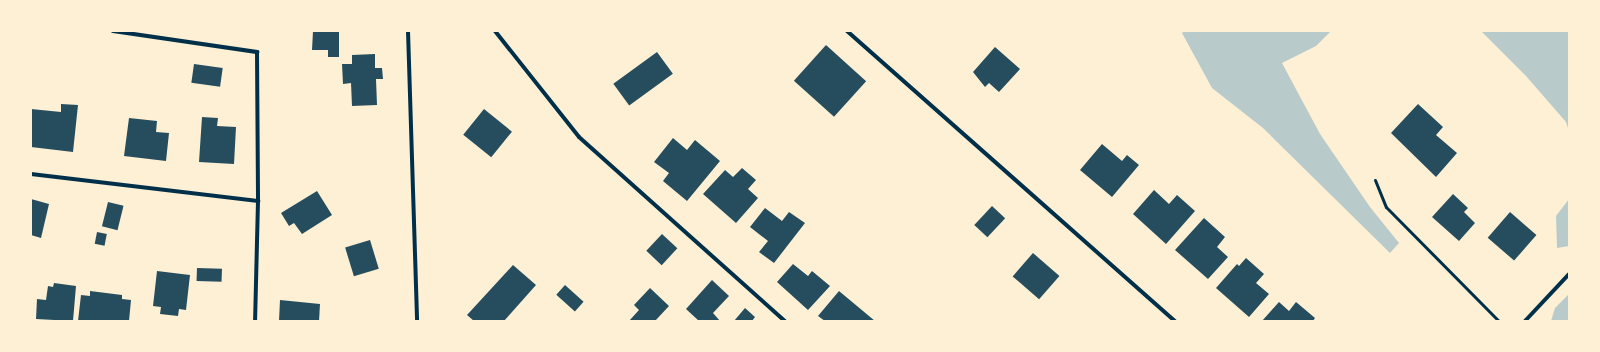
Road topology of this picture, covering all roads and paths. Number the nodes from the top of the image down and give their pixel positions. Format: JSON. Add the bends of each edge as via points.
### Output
{"nodes":[{"id":1,"x":113,"y":31,"type":"edge"},
{"id":2,"x":408,"y":31,"type":"edge"},
{"id":3,"x":495,"y":31,"type":"edge"},
{"id":4,"x":847,"y":31,"type":"edge"},
{"id":5,"x":31,"y":174,"type":"edge"},
{"id":6,"x":1375,"y":180,"type":"dead end"},
{"id":7,"x":258,"y":201,"type":"junction"},
{"id":8,"x":1569,"y":274,"type":"edge"},
{"id":9,"x":255,"y":321,"type":"edge"},
{"id":10,"x":417,"y":321,"type":"edge"},
{"id":11,"x":785,"y":321,"type":"edge"},
{"id":12,"x":1175,"y":321,"type":"edge"},
{"id":13,"x":1500,"y":321,"type":"edge"},
{"id":14,"x":1525,"y":321,"type":"edge"}],
"edges":[{"from":1,"to":7,"type":"street","via":[[257,52]]},
{"from":2,"to":10,"type":"street"},
{"from":3,"to":11,"type":"street","via":[[578,137]]},
{"from":4,"to":12,"type":"street"},
{"from":5,"to":7,"type":"street"},
{"from":6,"to":13,"type":"lane","via":[[1386,207]]},
{"from":7,"to":9,"type":"street"},
{"from":8,"to":14,"type":"street"}]}
